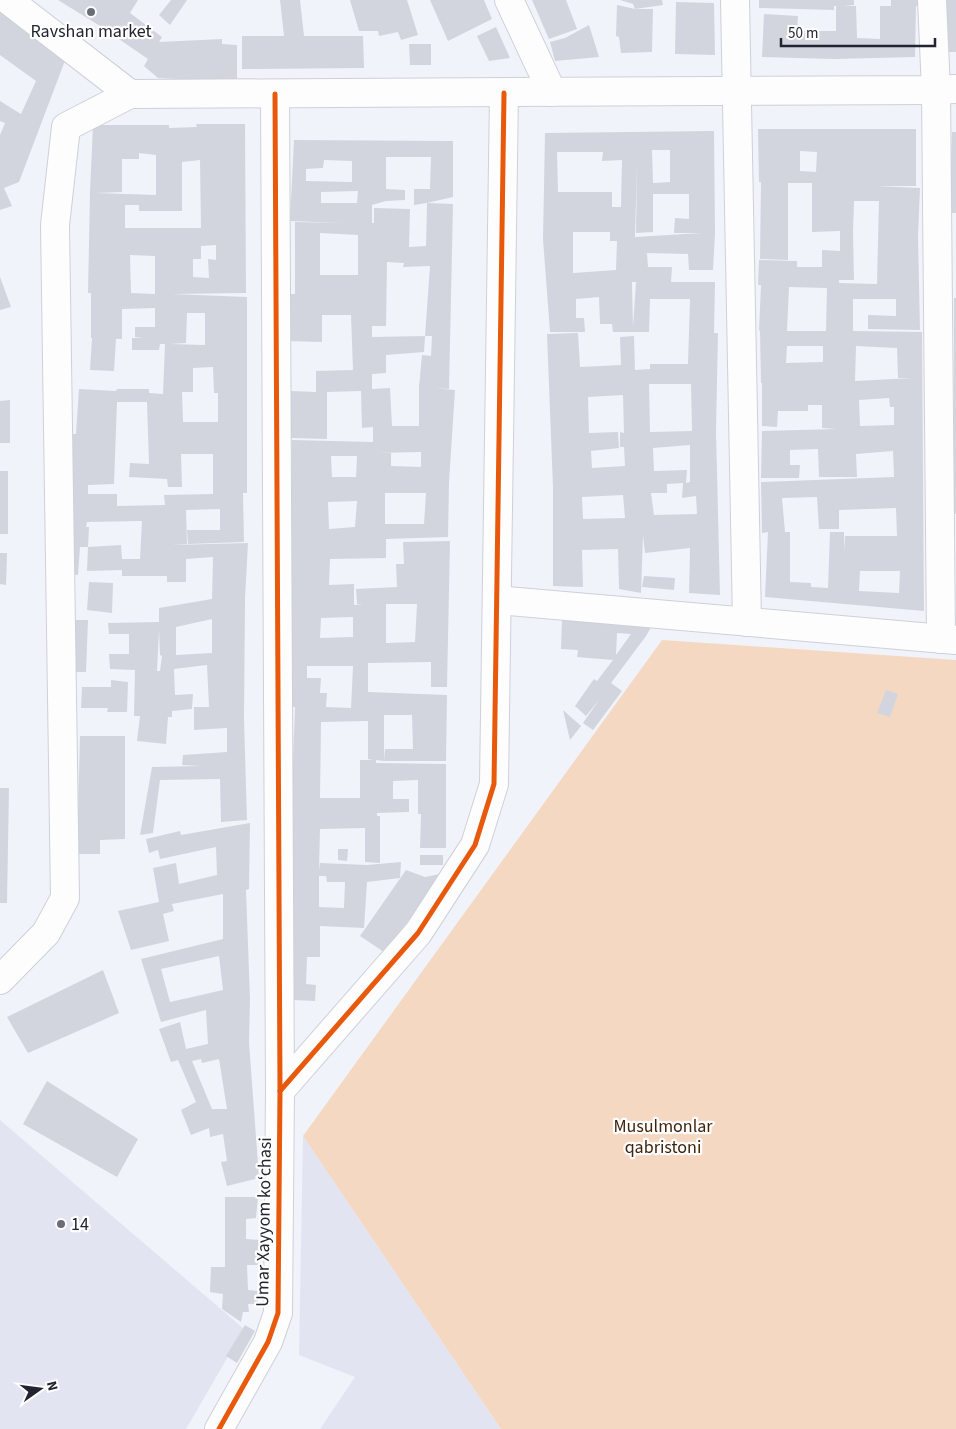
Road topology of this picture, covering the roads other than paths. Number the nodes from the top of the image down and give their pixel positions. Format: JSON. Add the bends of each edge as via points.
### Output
{"nodes":[{"id":1,"x":8,"y":0,"type":"edge"},
{"id":2,"x":509,"y":0,"type":"edge"},
{"id":3,"x":735,"y":0,"type":"edge"},
{"id":4,"x":932,"y":0,"type":"edge"},
{"id":5,"x":946,"y":89,"type":"edge"},
{"id":6,"x":738,"y":91,"type":"junction"},
{"id":7,"x":552,"y":92,"type":"junction"},
{"id":8,"x":504,"y":93,"type":"junction"},
{"id":9,"x":130,"y":94,"type":"junction"},
{"id":10,"x":275,"y":94,"type":"junction"},
{"id":11,"x":497,"y":600,"type":"junction"},
{"id":12,"x":747,"y":622,"type":"junction"},
{"id":13,"x":949,"y":639,"type":"edge"},
{"id":14,"x":0,"y":980,"type":"edge"},
{"id":15,"x":280,"y":1091,"type":"junction"},
{"id":16,"x":220,"y":1429,"type":"edge"}],
"edges":[{"from":1,"to":9,"type":"street"},
{"from":2,"to":7,"type":"street"},
{"from":3,"to":6,"type":"street"},
{"from":4,"to":5,"type":"street"},
{"from":5,"to":6,"type":"street"},
{"from":5,"to":13,"type":"street"},
{"from":6,"to":7,"type":"street"},
{"from":6,"to":12,"type":"street"},
{"from":7,"to":8,"type":"street"},
{"from":8,"to":10,"type":"street"},
{"from":8,"to":11,"type":"street"},
{"from":9,"to":10,"type":"street"},
{"from":9,"to":14,"type":"street","via":[[66,127],[55,225],[66,898],[46,933]]},
{"from":10,"to":15,"type":"street","name":"Umar Xayyom ko‘chasi"},
{"from":11,"to":12,"type":"street"},
{"from":11,"to":15,"type":"street","via":[[494,784],[474,844],[418,933]]},
{"from":12,"to":13,"type":"street"},
{"from":15,"to":16,"type":"street","name":"Umar Xayyom ko‘chasi","via":[[278,1313],[268,1342]]}]}
